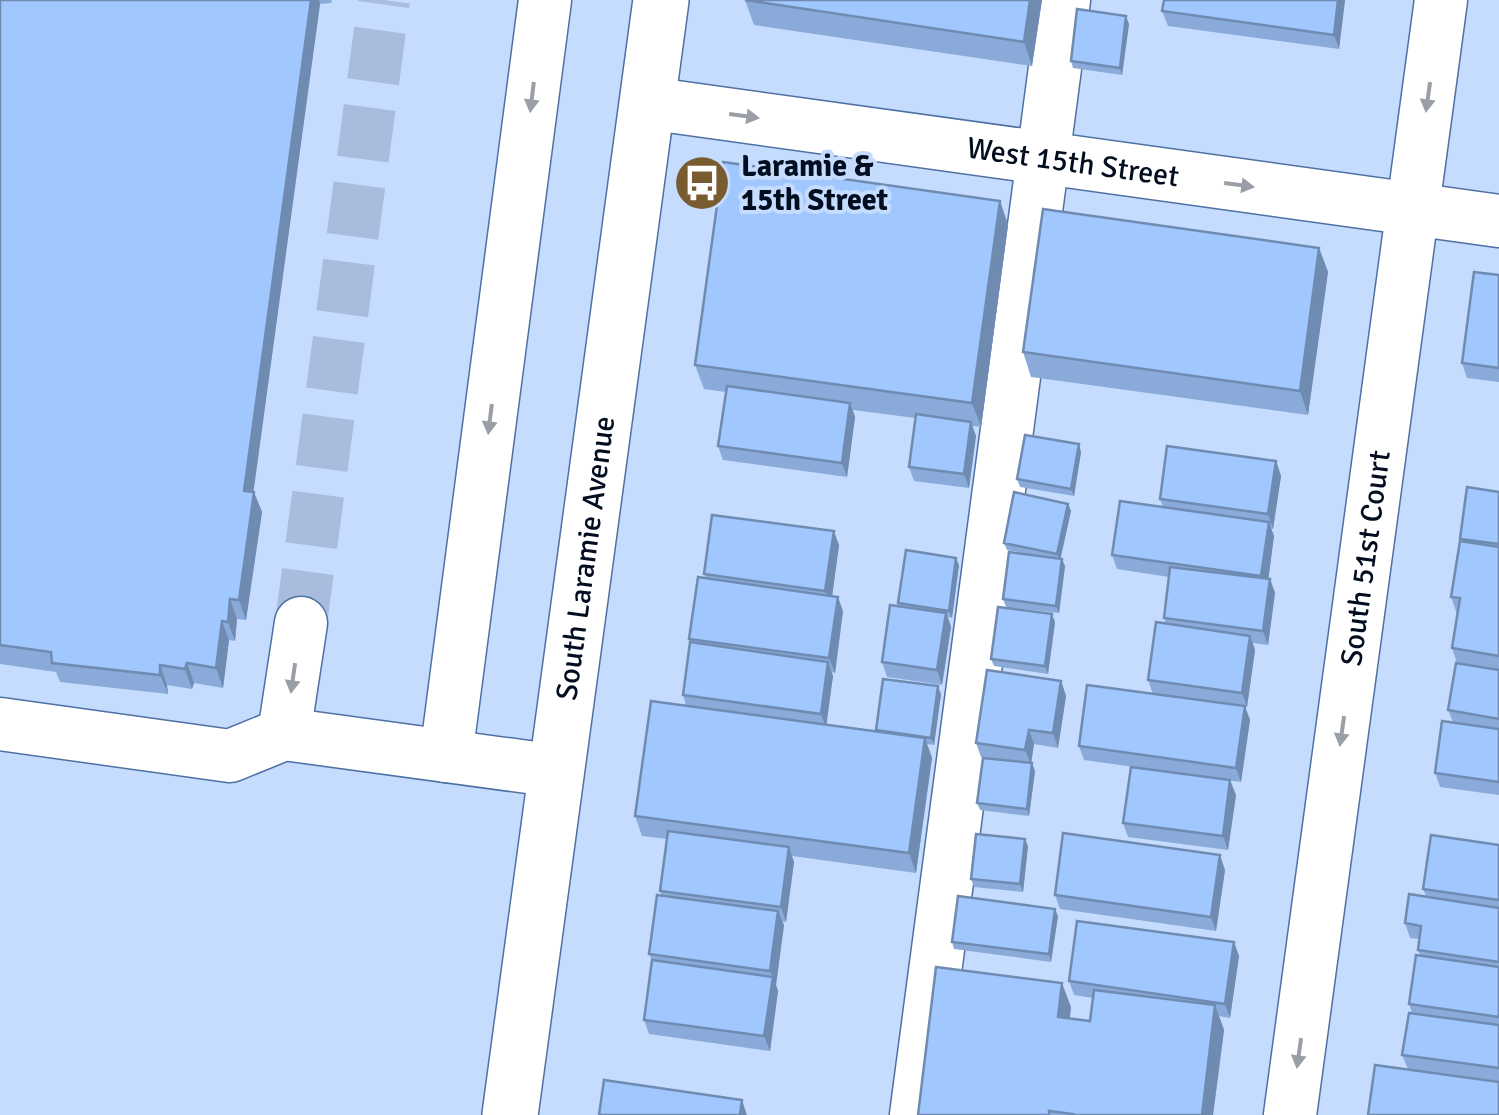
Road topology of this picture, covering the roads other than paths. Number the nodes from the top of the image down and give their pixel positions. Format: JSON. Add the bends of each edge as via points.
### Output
{"nodes":[{"id":1,"x":544,"y":0,"type":"edge"},
{"id":2,"x":662,"y":0,"type":"edge"},
{"id":3,"x":1064,"y":0,"type":"edge"},
{"id":4,"x":1441,"y":0,"type":"edge"},
{"id":5,"x":648,"y":103,"type":"junction"},
{"id":6,"x":1043,"y":158,"type":"junction"},
{"id":7,"x":1412,"y":209,"type":"junction"},
{"id":8,"x":1499,"y":220,"type":"edge"},
{"id":9,"x":301,"y":622,"type":"tunnel mouth"},
{"id":10,"x":0,"y":724,"type":"edge"},
{"id":11,"x":284,"y":734,"type":"junction"},
{"id":12,"x":446,"y":756,"type":"junction"},
{"id":13,"x":556,"y":771,"type":"junction"},
{"id":14,"x":510,"y":1115,"type":"edge"},
{"id":15,"x":916,"y":1115,"type":"edge"},
{"id":16,"x":1290,"y":1115,"type":"edge"}],
"edges":[{"from":1,"to":12,"type":"street","one_way":true},
{"from":2,"to":5,"type":"main road","name":"South Laramie Avenue"},
{"from":3,"to":6,"type":"street"},
{"from":4,"to":7,"type":"street","name":"South 51st Court","one_way":true},
{"from":5,"to":6,"type":"street","name":"West 15th Street","one_way":true},
{"from":5,"to":13,"type":"main road","name":"South Laramie Avenue"},
{"from":6,"to":7,"type":"street","name":"West 15th Street","one_way":true},
{"from":6,"to":15,"type":"street"},
{"from":7,"to":8,"type":"street","name":"West 15th Street"},
{"from":7,"to":16,"type":"street","name":"South 51st Court","one_way":true},
{"from":9,"to":11,"type":"street","one_way":true},
{"from":10,"to":11,"type":"street","via":[[230,756]]},
{"from":11,"to":12,"type":"street"},
{"from":12,"to":13,"type":"street"},
{"from":13,"to":14,"type":"main road","name":"South Laramie Avenue"}]}
